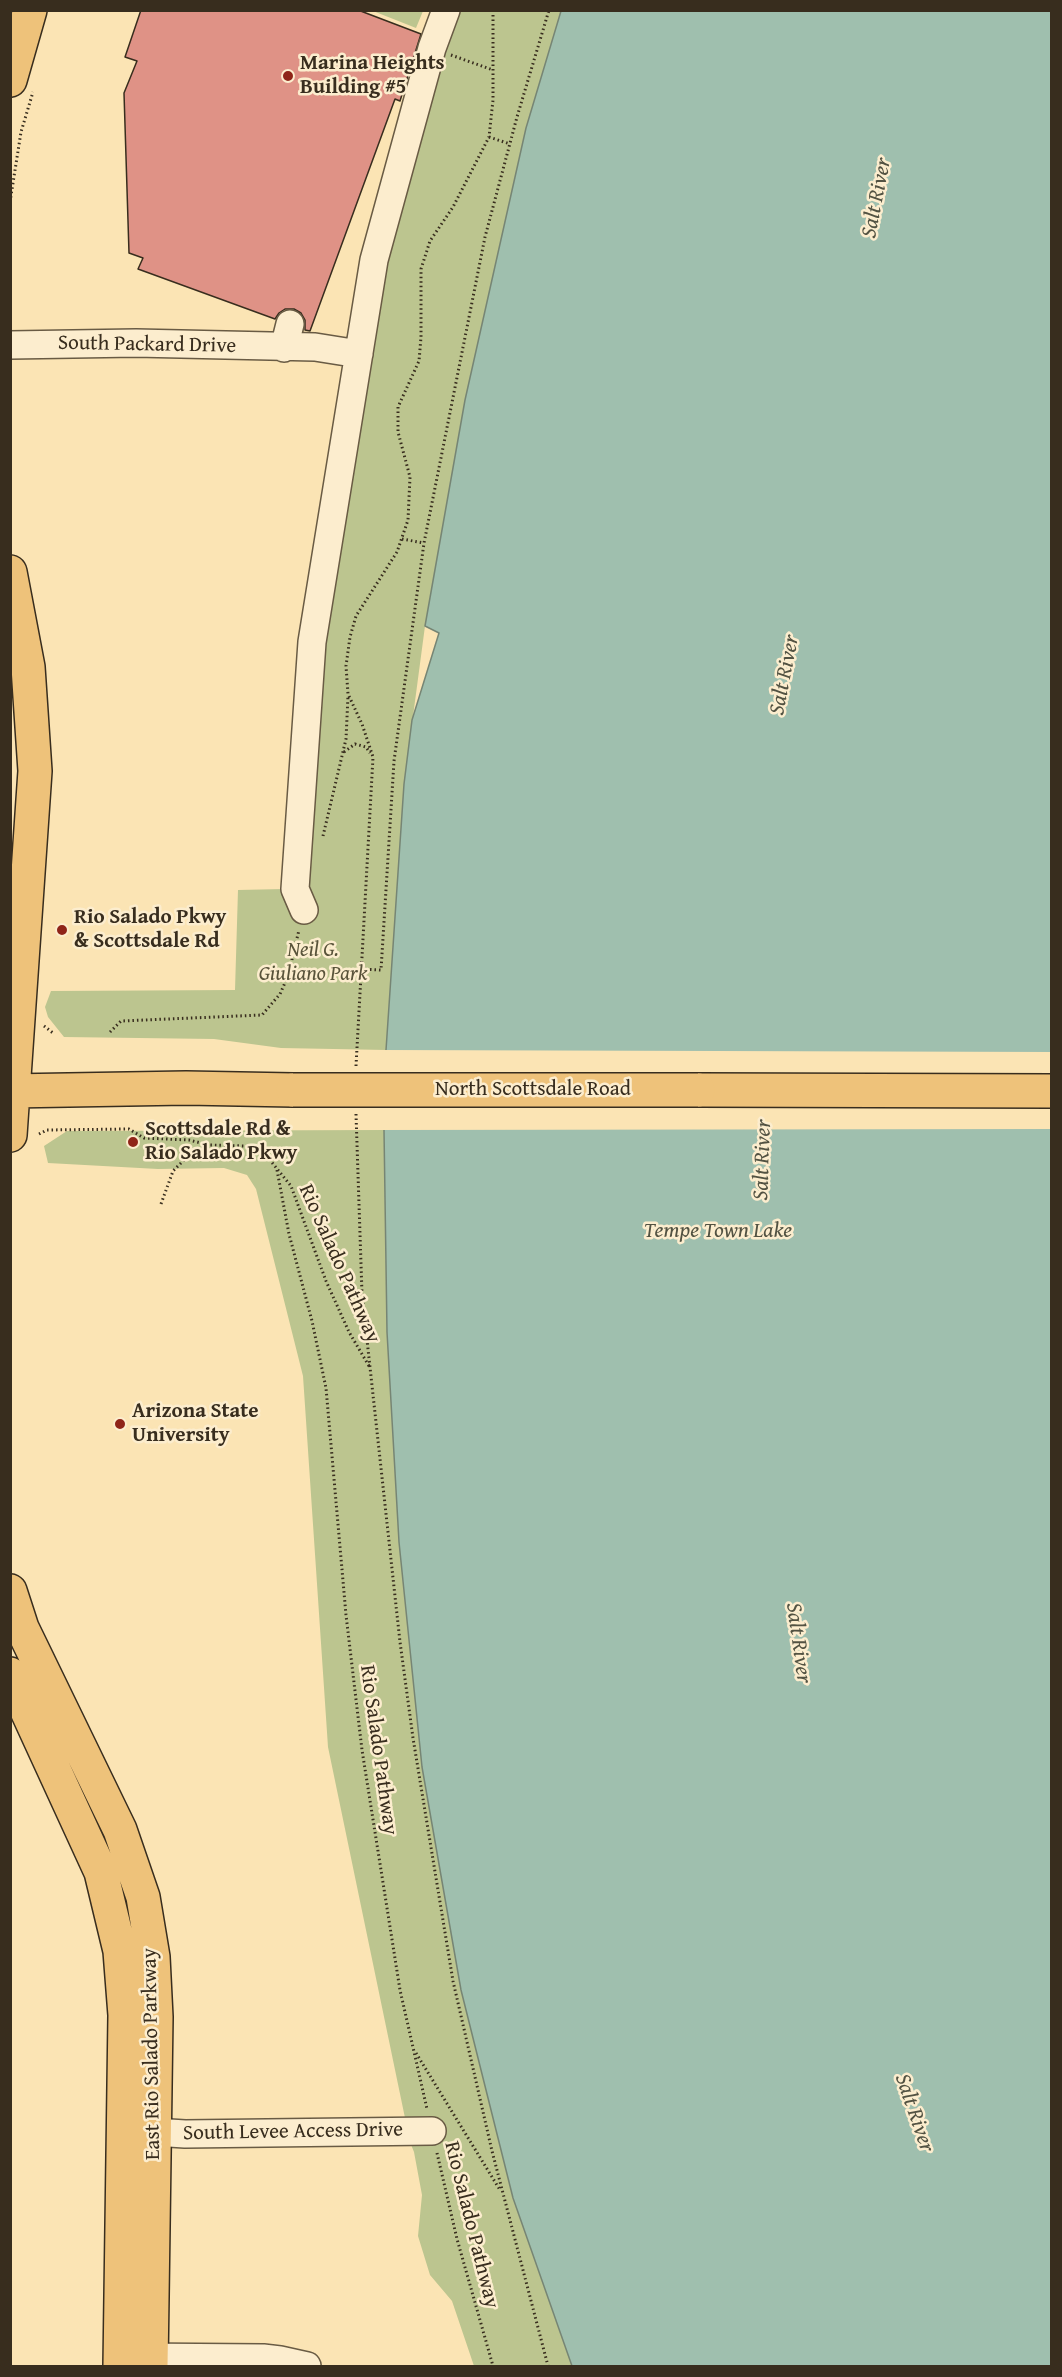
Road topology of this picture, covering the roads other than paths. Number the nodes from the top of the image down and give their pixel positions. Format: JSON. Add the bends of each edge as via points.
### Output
{"nodes":[{"id":1,"x":30,"y":10,"type":"edge"},
{"id":2,"x":446,"y":10,"type":"edge"},
{"id":3,"x":22,"y":84,"type":"edge"},
{"id":4,"x":10,"y":345,"type":"edge"},
{"id":5,"x":359,"y":354,"type":"junction"},
{"id":6,"x":10,"y":572,"type":"edge"},
{"id":7,"x":304,"y":910,"type":"road end"},
{"id":8,"x":12,"y":1091,"type":"edge"},
{"id":9,"x":1052,"y":1091,"type":"edge"},
{"id":10,"x":25,"y":1134,"type":"edge"},
{"id":11,"x":10,"y":1591,"type":"edge"},
{"id":12,"x":10,"y":1674,"type":"edge"},
{"id":13,"x":432,"y":2131,"type":"road end"},
{"id":14,"x":154,"y":2132,"type":"junction"},
{"id":15,"x":136,"y":2362,"type":"edge"},
{"id":16,"x":307,"y":2367,"type":"edge"}],
"edges":[{"from":1,"to":3,"type":"main road"},
{"from":2,"to":5,"type":"street","via":[[374,261]]},
{"from":4,"to":5,"type":"street","name":"South Packard Drive","via":[[287,336],[315,347]]},
{"from":5,"to":7,"type":"street","via":[[312,642],[295,889]]},
{"from":6,"to":8,"type":"main road","via":[[28,667],[35,771]]},
{"from":8,"to":9,"type":"main road","name":"North Scottsdale Road","bridge":true},
{"from":8,"to":10,"type":"main road"},
{"from":11,"to":14,"type":"main road","name":"East Rio Salado Parkway","via":[[22,1628],[120,1830],[143,1897],[153,1957],[156,2017]]},
{"from":12,"to":15,"type":"main road","name":"East Rio Salado Parkway","via":[[101,1872],[120,1951]]},
{"from":13,"to":14,"type":"street","name":"South Levee Access Drive"},
{"from":14,"to":15,"type":"main road","name":"East Rio Salado Parkway"},
{"from":15,"to":16,"type":"street","via":[[263,2358]]}]}
